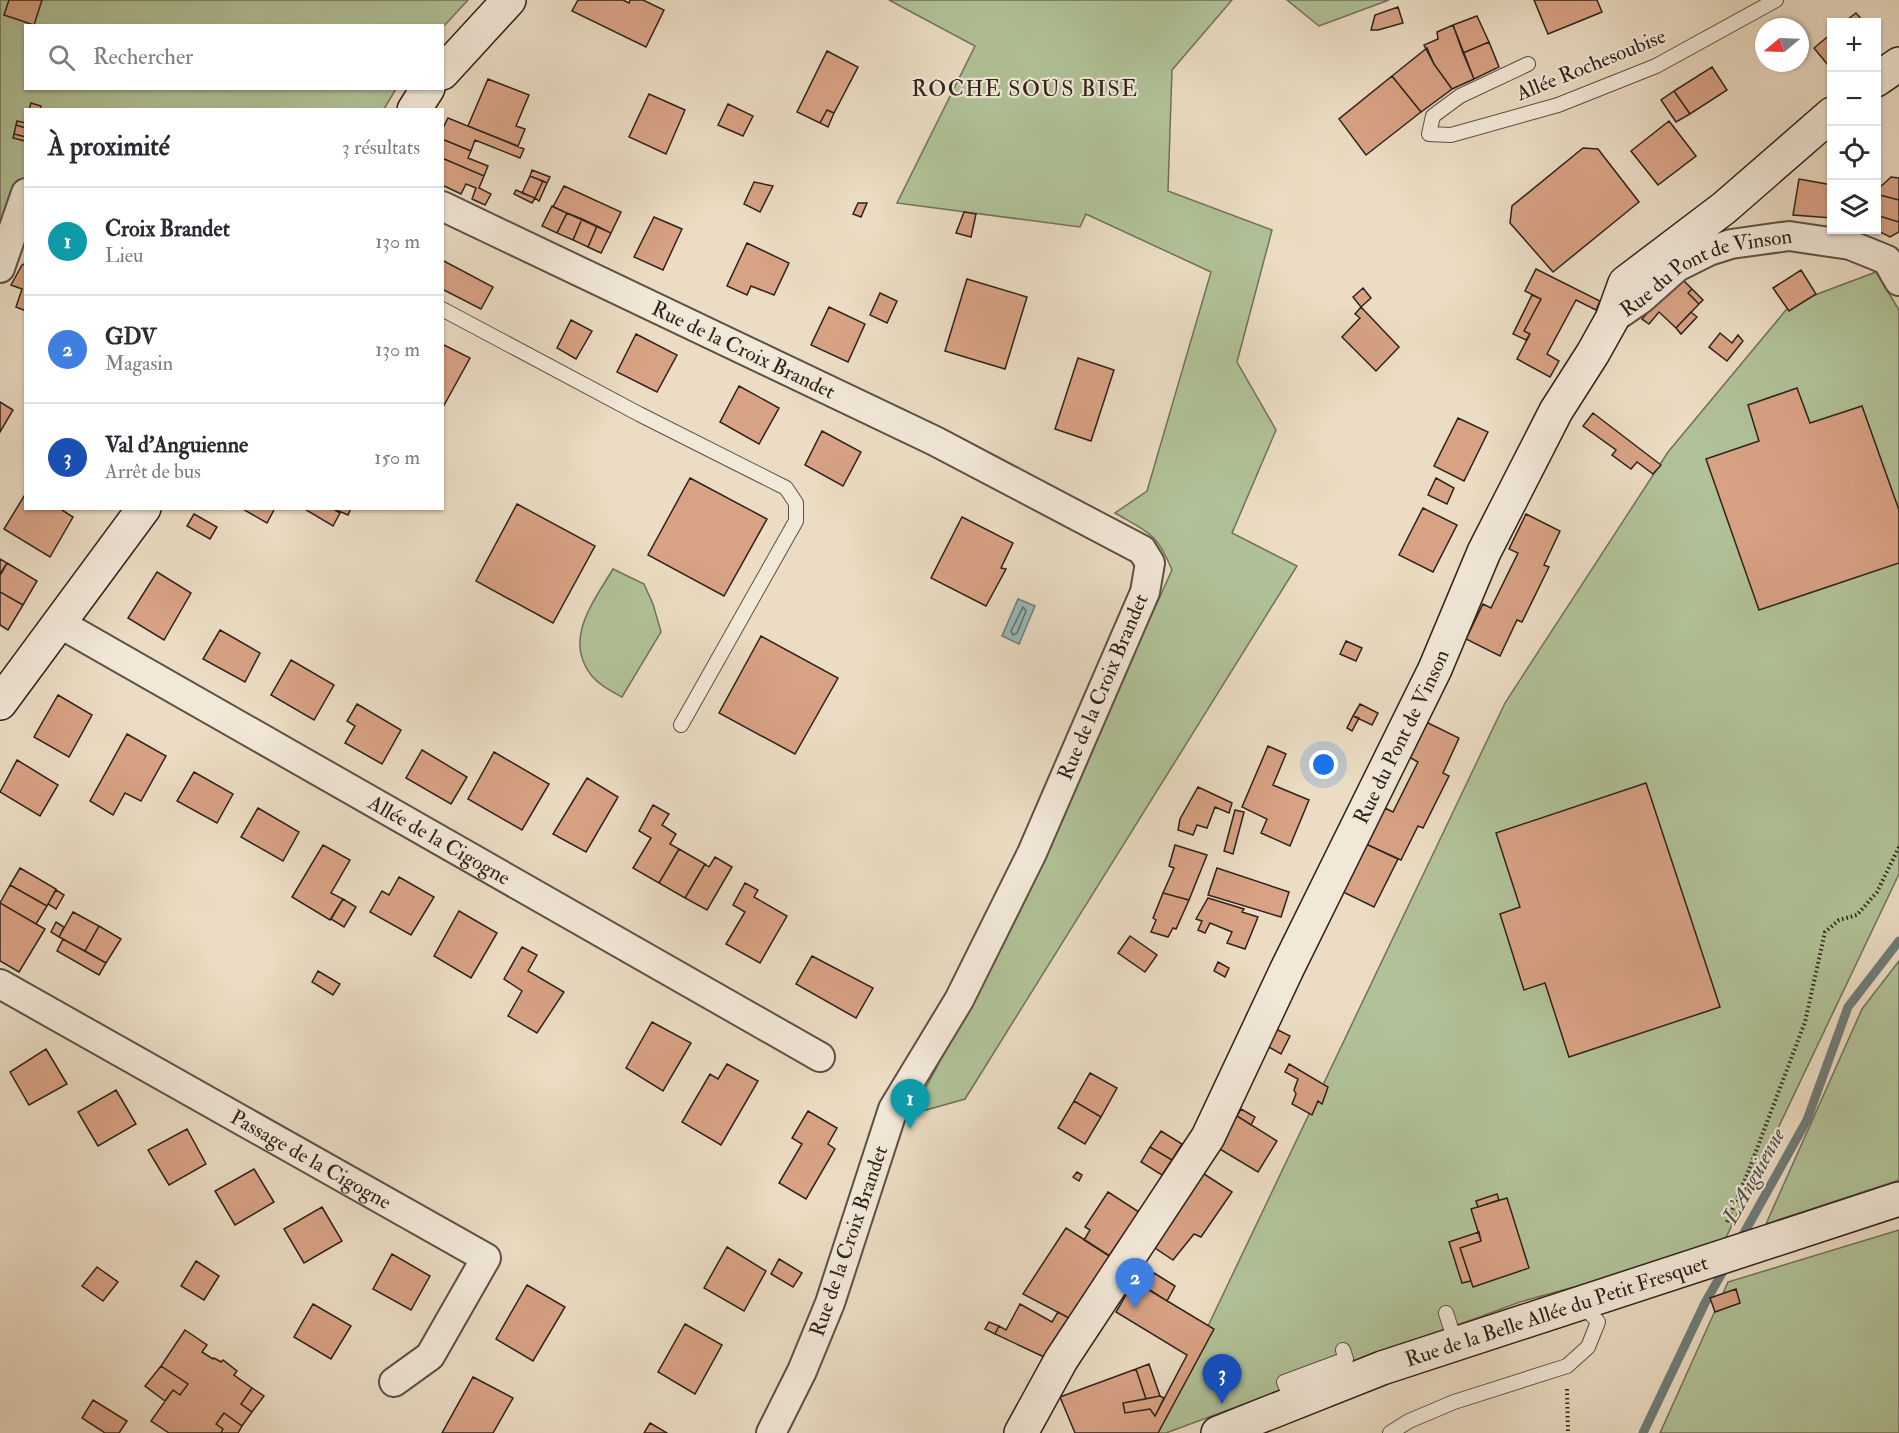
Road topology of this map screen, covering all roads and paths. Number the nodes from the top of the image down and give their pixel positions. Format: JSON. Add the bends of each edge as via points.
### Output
{"nodes":[{"id":1,"x":509,"y":0,"type":"edge"},
{"id":2,"x":1776,"y":0,"type":"edge"},
{"id":3,"x":1528,"y":64,"type":"dead end"},
{"id":4,"x":1899,"y":64,"type":"edge"},
{"id":5,"x":444,"y":71,"type":"edge"},
{"id":6,"x":1881,"y":77,"type":"edge"},
{"id":7,"x":427,"y":90,"type":"edge"},
{"id":8,"x":415,"y":108,"type":"edge"},
{"id":9,"x":1827,"y":118,"type":"edge"},
{"id":10,"x":24,"y":199,"type":"edge"},
{"id":11,"x":444,"y":207,"type":"edge"},
{"id":12,"x":1895,"y":264,"type":"edge"},
{"id":13,"x":0,"y":268,"type":"edge"},
{"id":14,"x":444,"y":310,"type":"edge"},
{"id":15,"x":1612,"y":319,"type":"junction"},
{"id":16,"x":143,"y":510,"type":"edge"},
{"id":17,"x":59,"y":623,"type":"junction"},
{"id":18,"x":0,"y":703,"type":"edge"},
{"id":19,"x":681,"y":725,"type":"dead end"},
{"id":20,"x":1899,"y":847,"type":"edge"},
{"id":21,"x":0,"y":984,"type":"edge"},
{"id":22,"x":820,"y":1057,"type":"dead end"},
{"id":23,"x":1899,"y":1199,"type":"edge"},
{"id":24,"x":1710,"y":1261,"type":"junction"},
{"id":25,"x":1581,"y":1303,"type":"junction"},
{"id":26,"x":1446,"y":1313,"type":"dead end"},
{"id":27,"x":1456,"y":1344,"type":"junction"},
{"id":28,"x":1343,"y":1350,"type":"dead end"},
{"id":29,"x":1567,"y":1366,"type":"junction"},
{"id":30,"x":394,"y":1382,"type":"dead end"},
{"id":31,"x":1293,"y":1404,"type":"junction"},
{"id":32,"x":771,"y":1433,"type":"edge"},
{"id":33,"x":1021,"y":1433,"type":"edge"},
{"id":34,"x":1218,"y":1433,"type":"edge"},
{"id":35,"x":1390,"y":1433,"type":"edge"},
{"id":36,"x":1568,"y":1433,"type":"edge"}],
"edges":[{"from":1,"to":5,"type":"street"},
{"from":2,"to":3,"type":"lane","name":"Allée Rochesoubise","via":[[1656,66],[1558,105],[1451,135],[1429,134],[1433,116],[1460,96]]},
{"from":4,"to":6,"type":"street"},
{"from":7,"to":8,"type":"street"},
{"from":9,"to":15,"type":"street","via":[[1724,208],[1625,284]]},
{"from":10,"to":13,"type":"street"},
{"from":11,"to":32,"type":"street","name":"Rue de la Croix Brandet","via":[[935,441],[1142,550],[1150,563],[1145,592],[1032,854],[959,1000],[893,1109],[830,1303]]},
{"from":12,"to":15,"type":"street","name":"Rue du Pont de Vinson","via":[[1850,245],[1790,236],[1731,244],[1709,250],[1677,267]]},
{"from":14,"to":19,"type":"lane","via":[[786,488],[796,503],[796,521]]},
{"from":15,"to":33,"type":"street","name":"Rue du Pont de Vinson","via":[[1556,411],[1484,552],[1435,669],[1208,1137],[1061,1360]]},
{"from":16,"to":17,"type":"street"},
{"from":17,"to":18,"type":"street"},
{"from":17,"to":22,"type":"street","name":"Allée de la Cigogne"},
{"from":20,"to":24,"type":"path","via":[[1877,892],[1857,915],[1839,920],[1825,932],[1805,1022]]},
{"from":21,"to":30,"type":"street","name":"Passage de la Cigogne","via":[[486,1258],[430,1356]]},
{"from":23,"to":24,"type":"street","name":"Rue de la Belle Allée du Petit Fresquet"},
{"from":24,"to":25,"type":"street","name":"Rue de la Belle Allée du Petit Fresquet"},
{"from":25,"to":27,"type":"street","name":"Rue de la Belle Allée du Petit Fresquet"},
{"from":25,"to":29,"type":"lane","via":[[1598,1322],[1588,1347]]},
{"from":26,"to":27,"type":"lane"},
{"from":27,"to":31,"type":"street","name":"Rue de la Belle Allée du Petit Fresquet","via":[[1382,1368]]},
{"from":28,"to":31,"type":"lane","via":[[1346,1359],[1284,1382]]},
{"from":29,"to":35,"type":"lane","via":[[1454,1402]]},
{"from":29,"to":36,"type":"path"},
{"from":31,"to":34,"type":"street","name":"Rue de la Belle Allée du Petit Fresquet"}]}
